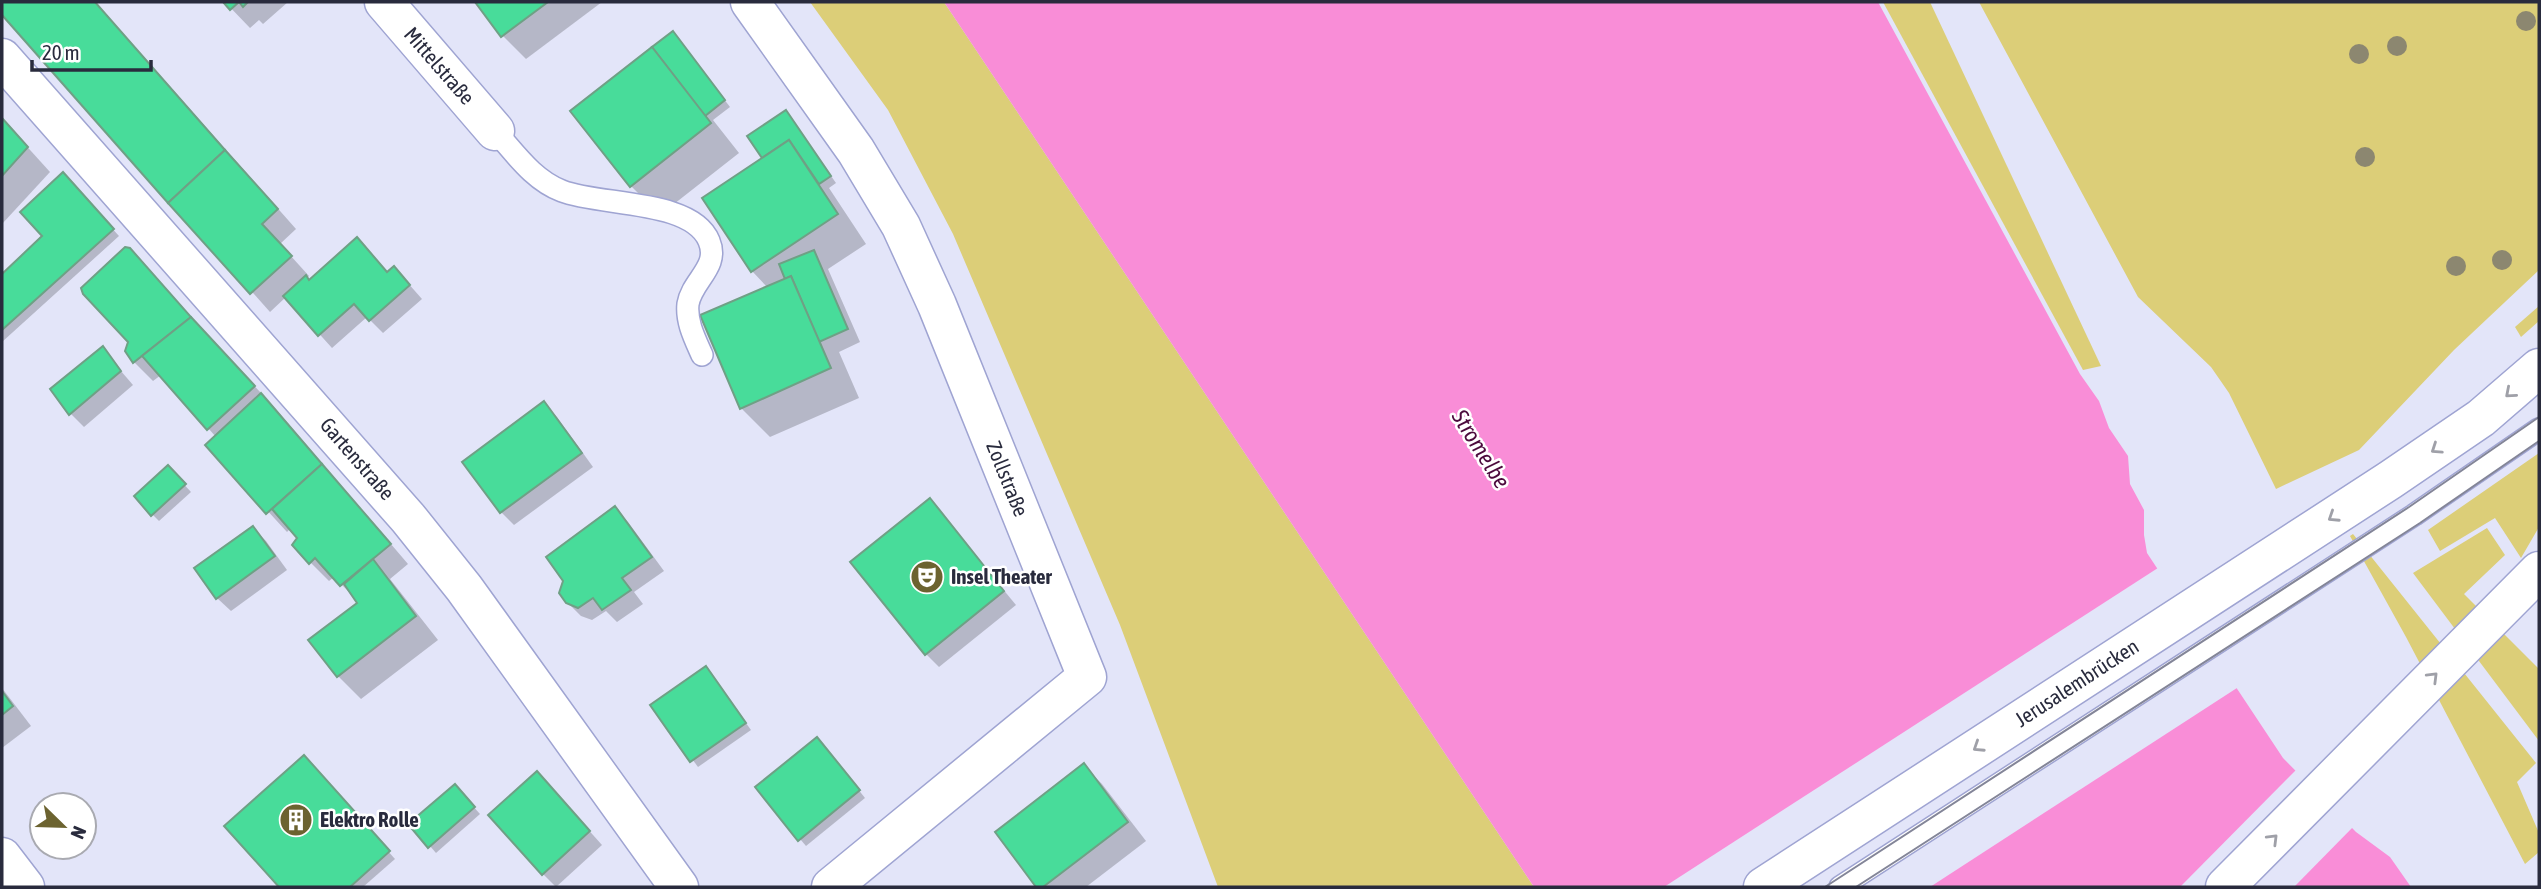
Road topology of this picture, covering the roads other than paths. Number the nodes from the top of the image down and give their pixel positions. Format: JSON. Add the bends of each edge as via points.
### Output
{"nodes":[{"id":1,"x":384,"y":2,"type":"edge"},
{"id":2,"x":750,"y":2,"type":"edge"},
{"id":3,"x":2,"y":58,"type":"edge"},
{"id":4,"x":495,"y":131,"type":"joint"},
{"id":5,"x":702,"y":355,"type":"dead end"},
{"id":6,"x":2539,"y":368,"type":"edge"},
{"id":7,"x":2539,"y":429,"type":"edge"},
{"id":8,"x":2539,"y":571,"type":"edge"},
{"id":9,"x":2,"y":858,"type":"edge"},
{"id":10,"x":25,"y":887,"type":"edge"},
{"id":11,"x":679,"y":887,"type":"edge"},
{"id":12,"x":831,"y":887,"type":"edge"},
{"id":13,"x":1763,"y":887,"type":"edge"},
{"id":14,"x":1840,"y":887,"type":"edge"},
{"id":15,"x":2225,"y":887,"type":"edge"}],
"edges":[{"from":1,"to":4,"type":"street","name":"Mittelstraße"},
{"from":2,"to":12,"type":"street","name":"Zollstraße","via":[[856,151],[901,226],[1087,677]]},
{"from":3,"to":11,"type":"street","name":"Gartenstraße","via":[[408,518],[464,587]]},
{"from":4,"to":5,"type":"lane","via":[[532,173],[562,191],[590,200],[666,211],[688,218],[703,230],[711,258],[691,295],[688,311]]},
{"from":6,"to":13,"type":"street","name":"Jerusalembrücken","one_way":true,"via":[[2482,418],[2390,480]]},
{"from":7,"to":14,"type":"lane"},
{"from":15,"to":8,"type":"street","one_way":true},
{"from":9,"to":10,"type":"street"}]}
